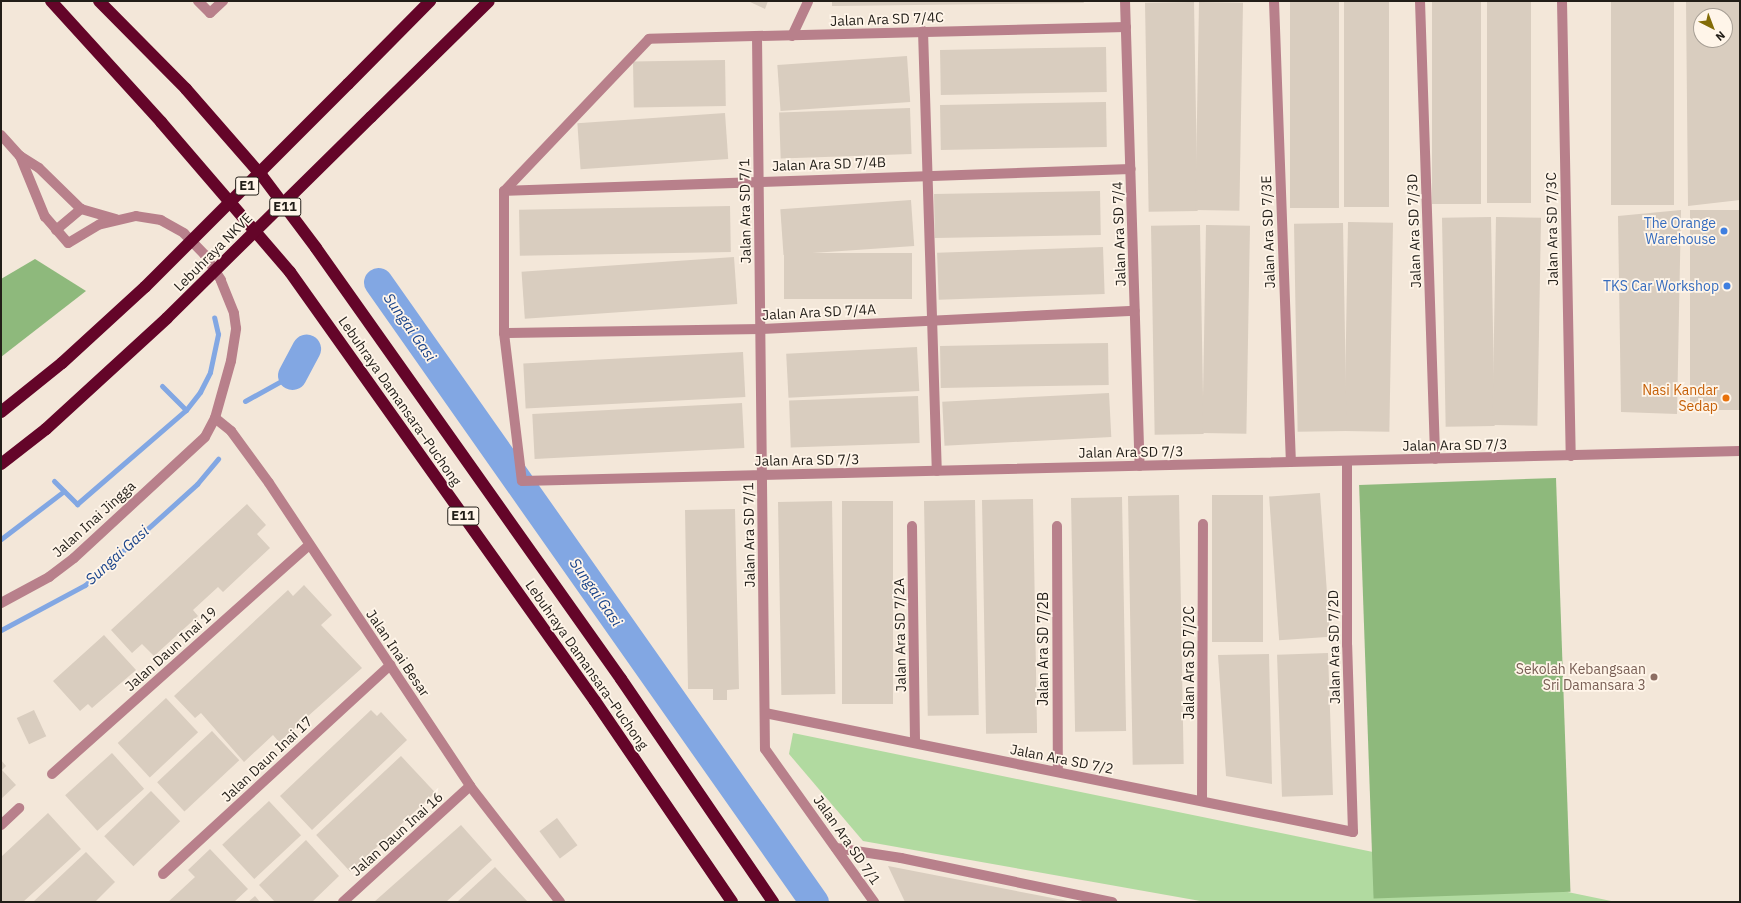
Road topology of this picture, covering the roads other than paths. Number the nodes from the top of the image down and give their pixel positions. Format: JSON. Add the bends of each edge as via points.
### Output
{"nodes":[{"id":1,"x":51,"y":1,"type":"edge"},
{"id":2,"x":99,"y":1,"type":"edge"},
{"id":3,"x":198,"y":1,"type":"edge"},
{"id":4,"x":223,"y":1,"type":"edge"},
{"id":5,"x":430,"y":1,"type":"edge"},
{"id":6,"x":489,"y":1,"type":"edge"},
{"id":7,"x":808,"y":1,"type":"edge"},
{"id":8,"x":1125,"y":1,"type":"edge"},
{"id":9,"x":1274,"y":1,"type":"edge"},
{"id":10,"x":1420,"y":1,"type":"edge"},
{"id":11,"x":1562,"y":1,"type":"edge"},
{"id":12,"x":1126,"y":27,"type":"junction"},
{"id":13,"x":923,"y":31,"type":"junction"},
{"id":14,"x":757,"y":36,"type":"junction"},
{"id":15,"x":792,"y":36,"type":"junction"},
{"id":16,"x":1,"y":136,"type":"edge"},
{"id":17,"x":20,"y":156,"type":"junction"},
{"id":18,"x":1130,"y":169,"type":"junction"},
{"id":19,"x":928,"y":175,"type":"junction"},
{"id":20,"x":759,"y":180,"type":"junction"},
{"id":21,"x":504,"y":191,"type":"junction"},
{"id":22,"x":81,"y":209,"type":"junction"},
{"id":23,"x":117,"y":219,"type":"junction"},
{"id":24,"x":56,"y":230,"type":"junction"},
{"id":25,"x":1135,"y":311,"type":"junction"},
{"id":26,"x":932,"y":321,"type":"junction"},
{"id":27,"x":760,"y":329,"type":"junction"},
{"id":28,"x":504,"y":333,"type":"junction"},
{"id":29,"x":1,"y":412,"type":"edge"},
{"id":30,"x":215,"y":418,"type":"junction"},
{"id":31,"x":1740,"y":452,"type":"edge"},
{"id":32,"x":1571,"y":456,"type":"junction"},
{"id":33,"x":1435,"y":459,"type":"junction"},
{"id":34,"x":1346,"y":461,"type":"junction"},
{"id":35,"x":1291,"y":462,"type":"junction"},
{"id":36,"x":1,"y":464,"type":"edge"},
{"id":37,"x":1140,"y":466,"type":"junction"},
{"id":38,"x":937,"y":471,"type":"junction"},
{"id":39,"x":762,"y":475,"type":"junction"},
{"id":40,"x":1203,"y":524,"type":"dead end"},
{"id":41,"x":912,"y":526,"type":"dead end"},
{"id":42,"x":1057,"y":526,"type":"dead end"},
{"id":43,"x":309,"y":545,"type":"junction"},
{"id":44,"x":1,"y":603,"type":"edge"},
{"id":45,"x":390,"y":665,"type":"junction"},
{"id":46,"x":765,"y":713,"type":"junction"},
{"id":47,"x":915,"y":743,"type":"junction"},
{"id":48,"x":1058,"y":772,"type":"junction"},
{"id":49,"x":52,"y":774,"type":"dead end"},
{"id":50,"x":470,"y":786,"type":"junction"},
{"id":51,"x":1202,"y":801,"type":"junction"},
{"id":52,"x":19,"y":808,"type":"dead end"},
{"id":53,"x":1,"y":825,"type":"edge"},
{"id":54,"x":1353,"y":832,"type":"joint"},
{"id":55,"x":836,"y":848,"type":"junction"},
{"id":56,"x":163,"y":874,"type":"dead end"},
{"id":57,"x":343,"y":902,"type":"edge"},
{"id":58,"x":560,"y":902,"type":"edge"},
{"id":59,"x":732,"y":902,"type":"edge"},
{"id":60,"x":773,"y":902,"type":"edge"},
{"id":61,"x":874,"y":902,"type":"edge"},
{"id":62,"x":1112,"y":902,"type":"edge"}],
"edges":[{"from":1,"to":59,"type":"highway","name":"Lebuhraya Damansara–Puchong","number":"E11","via":[[161,122],[290,272],[595,701]]},
{"from":2,"to":60,"type":"highway","name":"Lebuhraya Damansara–Puchong","number":"E11","via":[[196,101],[262,176],[316,248],[621,679]]},
{"from":3,"to":4,"type":"street","via":[[210,13]]},
{"from":5,"to":29,"type":"highway","name":"Lebuhraya NKVE","number":"E1","bridge":true,"via":[[145,288],[62,363]]},
{"from":6,"to":36,"type":"highway","name":"Lebuhraya NKVE","bridge":true,"via":[[167,318],[46,429]]},
{"from":7,"to":15,"type":"street"},
{"from":8,"to":12,"type":"street","name":"Jalan Ara SD 7/4"},
{"from":9,"to":35,"type":"street","name":"Jalan Ara SD 7/3E"},
{"from":10,"to":33,"type":"street","name":"Jalan Ara SD 7/3D"},
{"from":11,"to":32,"type":"street","name":"Jalan Ara SD 7/3C"},
{"from":12,"to":13,"type":"street","name":"Jalan Ara SD 7/4C"},
{"from":12,"to":18,"type":"street","name":"Jalan Ara SD 7/4"},
{"from":13,"to":15,"type":"street","name":"Jalan Ara SD 7/4C"},
{"from":13,"to":19,"type":"street"},
{"from":14,"to":15,"type":"street","name":"Jalan Ara SD 7/4C"},
{"from":14,"to":20,"type":"street","name":"Jalan Ara SD 7/1"},
{"from":14,"to":21,"type":"street","name":"Jalan Ara SD 7/4C","via":[[649,39]]},
{"from":16,"to":17,"type":"street"},
{"from":17,"to":22,"type":"street","via":[[39,168]]},
{"from":17,"to":24,"type":"street","via":[[44,217]]},
{"from":18,"to":19,"type":"street","name":"Jalan Ara SD 7/4B"},
{"from":18,"to":25,"type":"street","name":"Jalan Ara SD 7/4"},
{"from":19,"to":20,"type":"street","name":"Jalan Ara SD 7/4B"},
{"from":19,"to":26,"type":"street"},
{"from":20,"to":21,"type":"street","name":"Jalan Ara SD 7/4B"},
{"from":20,"to":27,"type":"street","name":"Jalan Ara SD 7/1"},
{"from":21,"to":28,"type":"street"},
{"from":22,"to":23,"type":"street"},
{"from":22,"to":24,"type":"street"},
{"from":23,"to":24,"type":"street","via":[[90,229],[68,243]]},
{"from":23,"to":30,"type":"street","name":"Jalan Inai Jingga","via":[[149,216],[173,225],[184,232],[205,255],[221,280],[234,313],[236,328],[232,356]]},
{"from":25,"to":26,"type":"street","name":"Jalan Ara SD 7/4A"},
{"from":25,"to":37,"type":"street","name":"Jalan Ara SD 7/4"},
{"from":26,"to":27,"type":"street","name":"Jalan Ara SD 7/4A"},
{"from":26,"to":38,"type":"street"},
{"from":27,"to":28,"type":"street","name":"Jalan Ara SD 7/4A"},
{"from":27,"to":39,"type":"street","name":"Jalan Ara SD 7/1"},
{"from":28,"to":39,"type":"street","name":"Jalan Ara SD 7/3","via":[[522,481]]},
{"from":30,"to":43,"type":"street","name":"Jalan Inai Besar","via":[[231,431]]},
{"from":30,"to":44,"type":"street","name":"Jalan Inai Jingga","via":[[208,433],[198,444],[68,563],[49,577]]},
{"from":31,"to":32,"type":"street","name":"Jalan Ara SD 7/3"},
{"from":32,"to":33,"type":"street","name":"Jalan Ara SD 7/3"},
{"from":33,"to":34,"type":"street","name":"Jalan Ara SD 7/3"},
{"from":34,"to":35,"type":"street","name":"Jalan Ara SD 7/3"},
{"from":34,"to":54,"type":"street","name":"Jalan Ara SD 7/2D","via":[[1347,645]]},
{"from":35,"to":37,"type":"street","name":"Jalan Ara SD 7/3"},
{"from":37,"to":38,"type":"street","name":"Jalan Ara SD 7/3"},
{"from":38,"to":39,"type":"street","name":"Jalan Ara SD 7/3"},
{"from":39,"to":46,"type":"street","name":"Jalan Ara SD 7/1"},
{"from":40,"to":51,"type":"street","name":"Jalan Ara SD 7/2C"},
{"from":41,"to":47,"type":"street","name":"Jalan Ara SD 7/2A"},
{"from":42,"to":48,"type":"street","name":"Jalan Ara SD 7/2B"},
{"from":43,"to":45,"type":"street","name":"Jalan Inai Besar"},
{"from":43,"to":49,"type":"street","name":"Jalan Daun Inai 19"},
{"from":45,"to":50,"type":"street","name":"Jalan Inai Besar"},
{"from":45,"to":56,"type":"street","name":"Jalan Daun Inai 17"},
{"from":46,"to":47,"type":"street","name":"Jalan Ara SD 7/2"},
{"from":46,"to":55,"type":"street","name":"Jalan Ara SD 7/1","via":[[765,749]]},
{"from":47,"to":48,"type":"street","name":"Jalan Ara SD 7/2"},
{"from":48,"to":51,"type":"street","name":"Jalan Ara SD 7/2"},
{"from":50,"to":57,"type":"street","name":"Jalan Daun Inai 16"},
{"from":50,"to":58,"type":"street","name":"Jalan Inai Besar"},
{"from":51,"to":54,"type":"street","name":"Jalan Ara SD 7/2"},
{"from":52,"to":53,"type":"street"},
{"from":55,"to":61,"type":"street","name":"Jalan Ara SD 7/1"},
{"from":55,"to":62,"type":"street","via":[[901,858]]}]}
